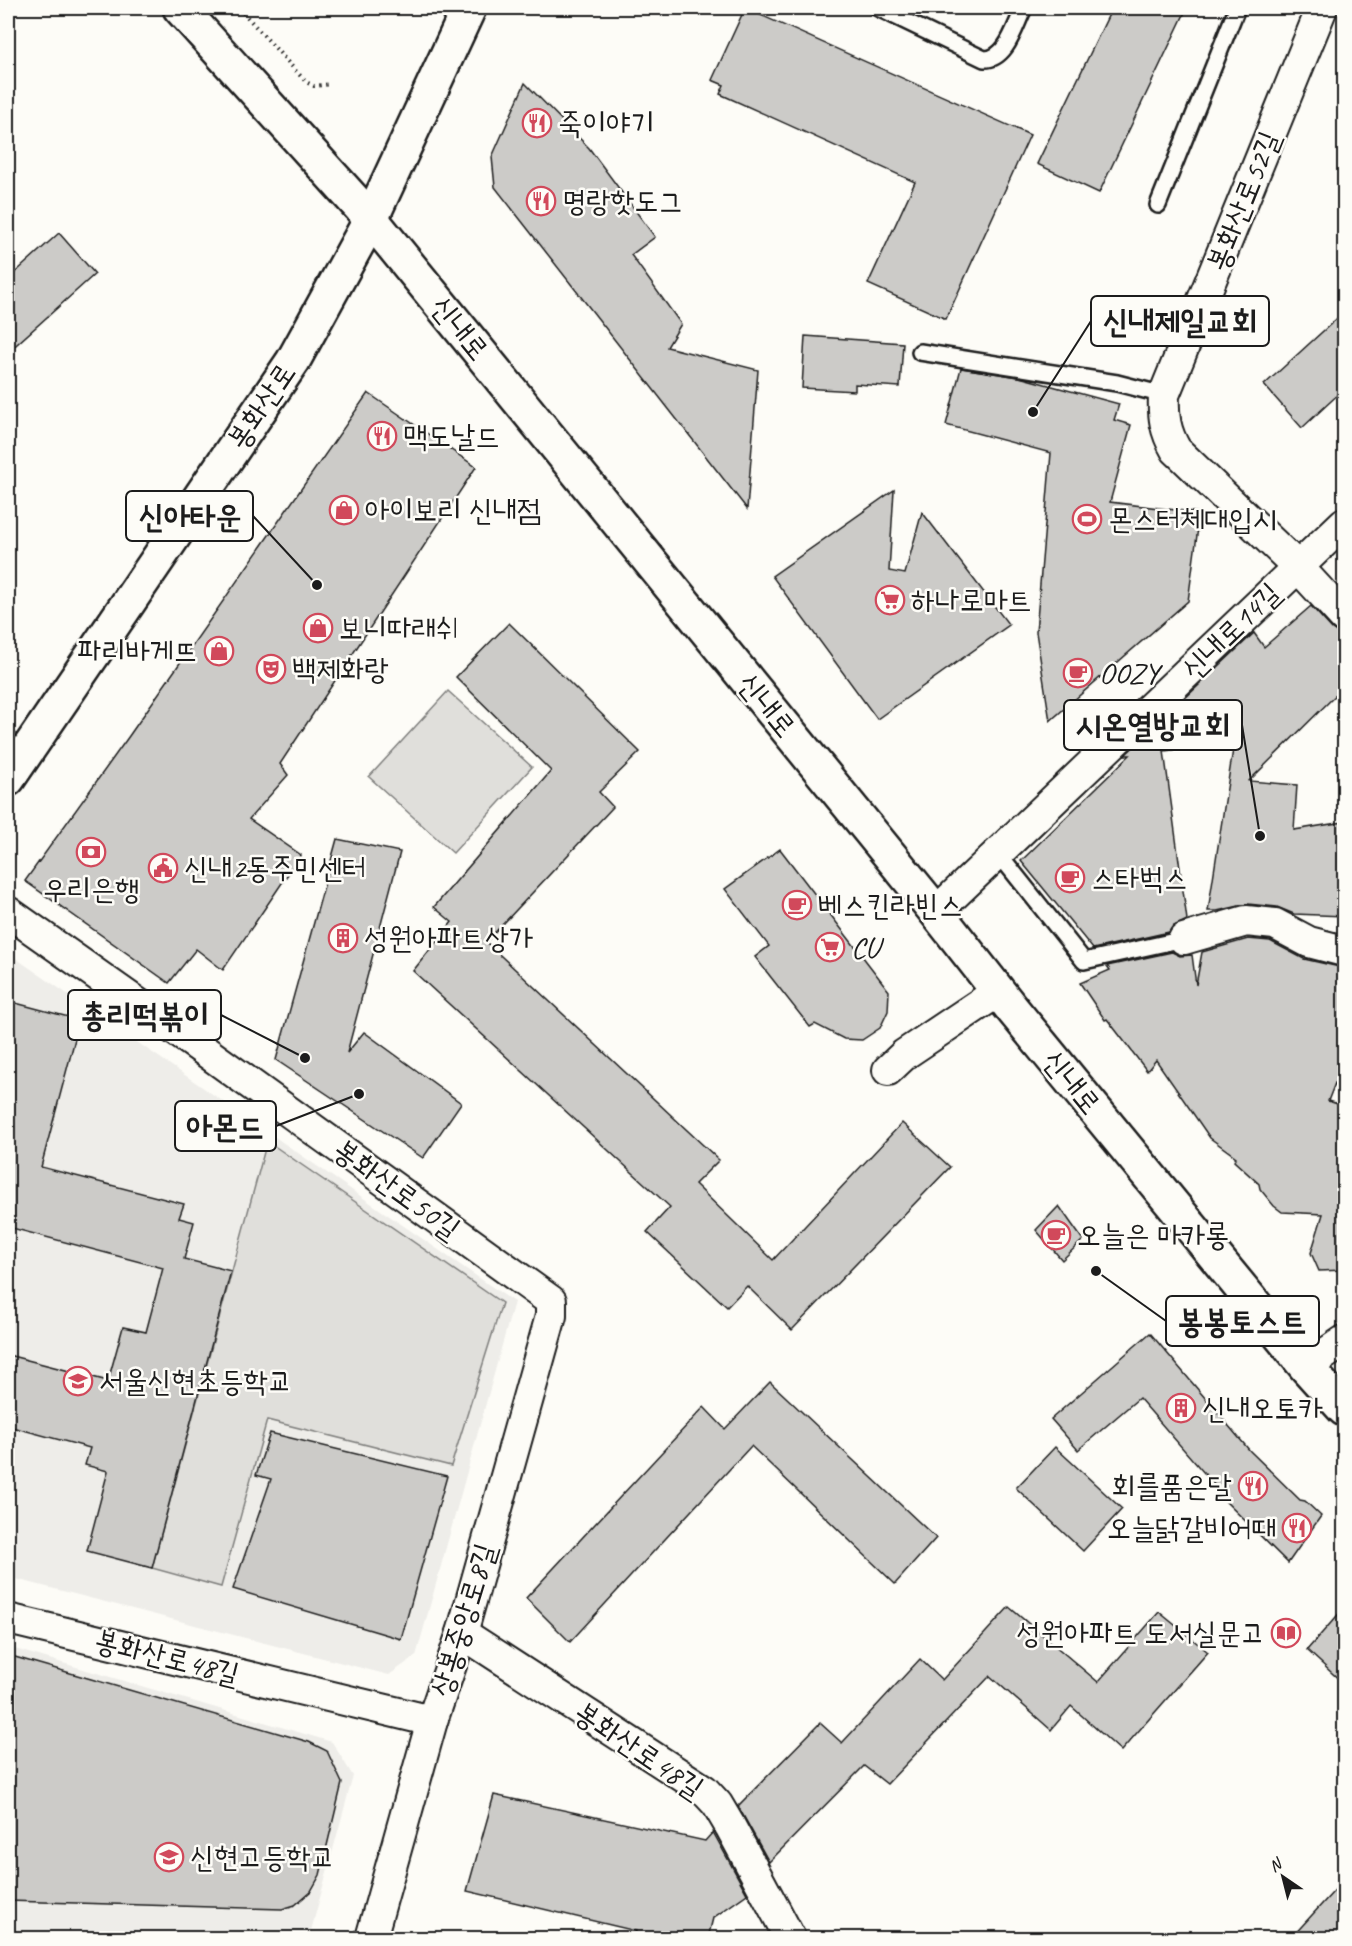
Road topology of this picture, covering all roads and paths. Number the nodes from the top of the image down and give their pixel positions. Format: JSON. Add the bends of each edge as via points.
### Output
{"nodes":[{"id":1,"x":180,"y":8,"type":"edge"},
{"id":2,"x":239,"y":8,"type":"edge"},
{"id":3,"x":469,"y":8,"type":"edge"},
{"id":4,"x":878,"y":8,"type":"edge"},
{"id":5,"x":1024,"y":8,"type":"edge"},
{"id":6,"x":1237,"y":8,"type":"edge"},
{"id":7,"x":1322,"y":8,"type":"edge"},
{"id":8,"x":902,"y":13,"type":"edge"},
{"id":9,"x":331,"y":84,"type":"dead end"},
{"id":10,"x":1158,"y":205,"type":"dead end"},
{"id":11,"x":371,"y":219,"type":"junction"},
{"id":12,"x":920,"y":352,"type":"dead end"},
{"id":13,"x":1164,"y":394,"type":"junction"},
{"id":14,"x":1344,"y":523,"type":"edge"},
{"id":15,"x":1298,"y":567,"type":"junction"},
{"id":16,"x":1344,"y":617,"type":"edge"},
{"id":17,"x":8,"y":779,"type":"edge"},
{"id":18,"x":998,"y":853,"type":"junction"},
{"id":19,"x":8,"y":912,"type":"edge"},
{"id":20,"x":936,"y":912,"type":"junction"},
{"id":21,"x":1184,"y":939,"type":"joint"},
{"id":22,"x":1344,"y":951,"type":"edge"},
{"id":23,"x":999,"y":991,"type":"junction"},
{"id":24,"x":888,"y":1071,"type":"dead end"},
{"id":25,"x":550,"y":1301,"type":"joint"},
{"id":26,"x":1344,"y":1341,"type":"edge"},
{"id":27,"x":1306,"y":1367,"type":"junction"},
{"id":28,"x":1344,"y":1409,"type":"edge"},
{"id":29,"x":8,"y":1618,"type":"edge"},
{"id":30,"x":462,"y":1633,"type":"junction"},
{"id":31,"x":432,"y":1721,"type":"junction"},
{"id":32,"x":372,"y":1938,"type":"edge"},
{"id":33,"x":790,"y":1938,"type":"edge"}],
"edges":[{"from":1,"to":11,"type":"main road","name":"신내로"},
{"from":2,"to":9,"type":"path","via":[[300,77],[314,86]]},
{"from":3,"to":11,"type":"main road","name":"봉화산로"},
{"from":4,"to":8,"type":"lane"},
{"from":5,"to":8,"type":"lane","via":[[1004,49],[990,59]]},
{"from":6,"to":10,"type":"lane"},
{"from":7,"to":13,"type":"street","name":"봉화산로52길"},
{"from":11,"to":17,"type":"main road","name":"봉화산로","via":[[293,361]]},
{"from":11,"to":20,"type":"main road","name":"신내로"},
{"from":12,"to":13,"type":"lane","via":[[1117,382]]},
{"from":13,"to":15,"type":"street","name":"봉화산로52길","via":[[1167,435],[1176,450]]},
{"from":14,"to":15,"type":"street","name":"신내로14길"},
{"from":15,"to":16,"type":"street","name":"봉화산로52길"},
{"from":15,"to":18,"type":"street","name":"신내로14길"},
{"from":18,"to":20,"type":"street","name":"신내로14길"},
{"from":18,"to":21,"type":"lane","via":[[1084,961]]},
{"from":19,"to":25,"type":"street","name":"봉화산로50길"},
{"from":20,"to":23,"type":"main road","name":"신내로"},
{"from":21,"to":22,"type":"street","via":[[1246,921],[1275,924],[1309,942]]},
{"from":23,"to":24,"type":"street","via":[[905,1054]]},
{"from":23,"to":27,"type":"main road","name":"신내로"},
{"from":25,"to":30,"type":"street","name":"상봉중앙로8길","via":[[551,1316]]},
{"from":26,"to":27,"type":"street"},
{"from":27,"to":28,"type":"main road","name":"신내로"},
{"from":29,"to":31,"type":"street","name":"봉화산로48길"},
{"from":30,"to":31,"type":"street","name":"상봉중앙로8길"},
{"from":30,"to":33,"type":"street","name":"봉화산로48길","via":[[704,1790],[717,1804]]},
{"from":31,"to":32,"type":"street","name":"상봉중앙로8길"}]}
